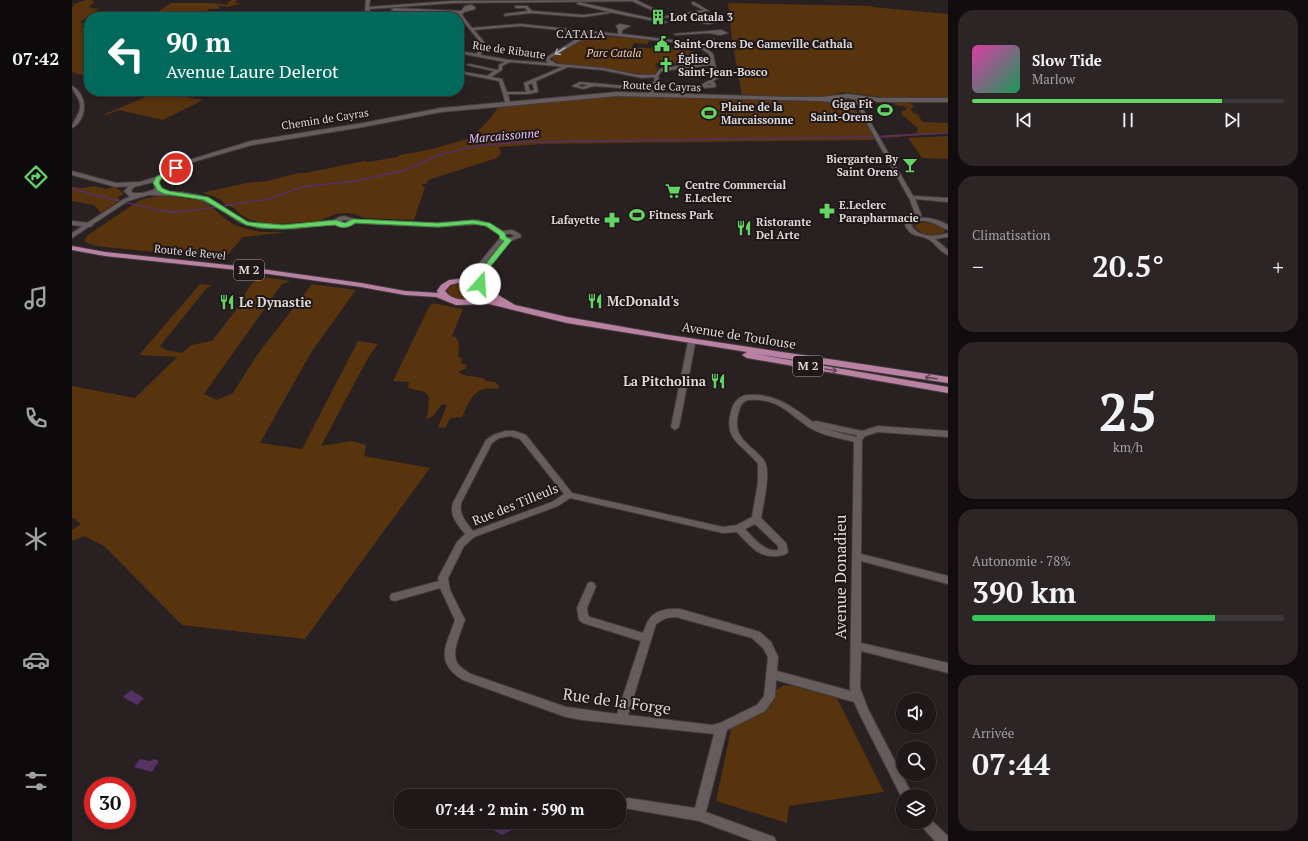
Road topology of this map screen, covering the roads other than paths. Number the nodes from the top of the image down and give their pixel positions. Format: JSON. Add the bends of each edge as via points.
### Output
{"nodes":[{"id":1,"x":368,"y":0,"type":"edge"},
{"id":2,"x":566,"y":0,"type":"edge"},
{"id":3,"x":500,"y":1,"type":"junction"},
{"id":4,"x":693,"y":3,"type":"dead end"},
{"id":5,"x":368,"y":8,"type":"junction"},
{"id":6,"x":408,"y":10,"type":"dead end"},
{"id":7,"x":370,"y":12,"type":"edge"},
{"id":8,"x":461,"y":12,"type":"edge"},
{"id":9,"x":531,"y":12,"type":"junction"},
{"id":10,"x":614,"y":12,"type":"junction"},
{"id":11,"x":505,"y":15,"type":"dead end"},
{"id":12,"x":679,"y":15,"type":"junction"},
{"id":13,"x":663,"y":17,"type":"junction"},
{"id":14,"x":464,"y":20,"type":"edge"},
{"id":15,"x":697,"y":20,"type":"dead end"},
{"id":16,"x":665,"y":22,"type":"junction"},
{"id":17,"x":467,"y":23,"type":"joint"},
{"id":18,"x":472,"y":29,"type":"junction"},
{"id":19,"x":564,"y":29,"type":"junction"},
{"id":20,"x":620,"y":29,"type":"dead end"},
{"id":21,"x":708,"y":32,"type":"dead end"},
{"id":22,"x":592,"y":33,"type":"junction"},
{"id":23,"x":676,"y":34,"type":"junction"},
{"id":24,"x":620,"y":36,"type":"junction"},
{"id":25,"x":582,"y":38,"type":"junction"},
{"id":26,"x":713,"y":40,"type":"dead end"},
{"id":27,"x":682,"y":42,"type":"junction"},
{"id":28,"x":704,"y":48,"type":"junction"},
{"id":29,"x":464,"y":53,"type":"edge"},
{"id":30,"x":479,"y":55,"type":"junction"},
{"id":31,"x":548,"y":58,"type":"junction"},
{"id":32,"x":510,"y":61,"type":"junction"},
{"id":33,"x":712,"y":62,"type":"junction"},
{"id":34,"x":535,"y":63,"type":"junction"},
{"id":35,"x":502,"y":64,"type":"junction"},
{"id":36,"x":469,"y":65,"type":"dead end"},
{"id":37,"x":556,"y":65,"type":"junction"},
{"id":38,"x":568,"y":66,"type":"junction"},
{"id":39,"x":682,"y":66,"type":"junction"},
{"id":40,"x":487,"y":69,"type":"junction"},
{"id":41,"x":498,"y":71,"type":"junction"},
{"id":42,"x":713,"y":72,"type":"junction"},
{"id":43,"x":464,"y":73,"type":"edge"},
{"id":44,"x":638,"y":76,"type":"junction"},
{"id":45,"x":488,"y":77,"type":"junction"},
{"id":46,"x":656,"y":78,"type":"junction"},
{"id":47,"x":534,"y":81,"type":"junction"},
{"id":48,"x":711,"y":81,"type":"dead end"},
{"id":49,"x":594,"y":85,"type":"dead end"},
{"id":50,"x":72,"y":87,"type":"edge"},
{"id":51,"x":635,"y":91,"type":"junction"},
{"id":52,"x":505,"y":93,"type":"junction"},
{"id":53,"x":528,"y":93,"type":"junction"},
{"id":54,"x":650,"y":95,"type":"junction"},
{"id":55,"x":845,"y":100,"type":"junction"},
{"id":56,"x":859,"y":100,"type":"junction"},
{"id":57,"x":948,"y":100,"type":"edge"},
{"id":58,"x":501,"y":103,"type":"joint"},
{"id":59,"x":508,"y":103,"type":"junction"},
{"id":60,"x":861,"y":109,"type":"junction"},
{"id":61,"x":72,"y":127,"type":"edge"},
{"id":62,"x":72,"y":173,"type":"edge"},
{"id":63,"x":141,"y":183,"type":"junction"},
{"id":64,"x":158,"y":183,"type":"junction"},
{"id":65,"x":116,"y":185,"type":"junction"},
{"id":66,"x":167,"y":193,"type":"junction"},
{"id":67,"x":127,"y":195,"type":"junction"},
{"id":68,"x":145,"y":195,"type":"junction"},
{"id":69,"x":912,"y":199,"type":"junction"},
{"id":70,"x":948,"y":200,"type":"edge"},
{"id":71,"x":916,"y":220,"type":"junction"},
{"id":72,"x":930,"y":220,"type":"junction"},
{"id":73,"x":72,"y":223,"type":"edge"},
{"id":74,"x":90,"y":225,"type":"junction"},
{"id":75,"x":947,"y":227,"type":"edge"},
{"id":76,"x":74,"y":237,"type":"edge"},
{"id":77,"x":505,"y":237,"type":"junction"},
{"id":78,"x":929,"y":237,"type":"junction"},
{"id":79,"x":947,"y":239,"type":"edge"},
{"id":80,"x":72,"y":248,"type":"edge"},
{"id":81,"x":948,"y":252,"type":"edge"},
{"id":82,"x":72,"y":254,"type":"edge"},
{"id":83,"x":105,"y":254,"type":"junction"},
{"id":84,"x":461,"y":280,"type":"junction"},
{"id":85,"x":444,"y":286,"type":"junction"},
{"id":86,"x":482,"y":287,"type":"junction"},
{"id":87,"x":391,"y":291,"type":"junction"},
{"id":88,"x":444,"y":297,"type":"junction"},
{"id":89,"x":473,"y":300,"type":"junction"},
{"id":90,"x":512,"y":306,"type":"junction"},
{"id":91,"x":669,"y":338,"type":"junction"},
{"id":92,"x":691,"y":344,"type":"junction"},
{"id":93,"x":948,"y":380,"type":"edge"},
{"id":94,"x":948,"y":390,"type":"edge"},
{"id":95,"x":675,"y":427,"type":"dead end"},
{"id":96,"x":948,"y":434,"type":"edge"},
{"id":97,"x":860,"y":437,"type":"junction"},
{"id":98,"x":569,"y":495,"type":"junction"},
{"id":99,"x":756,"y":519,"type":"junction"},
{"id":100,"x":739,"y":528,"type":"junction"},
{"id":101,"x":471,"y":535,"type":"junction"},
{"id":102,"x":858,"y":557,"type":"junction"},
{"id":103,"x":948,"y":580,"type":"edge"},
{"id":104,"x":443,"y":583,"type":"junction"},
{"id":105,"x":591,"y":586,"type":"dead end"},
{"id":106,"x":395,"y":597,"type":"dead end"},
{"id":107,"x":646,"y":638,"type":"junction"},
{"id":108,"x":856,"y":646,"type":"junction"},
{"id":109,"x":948,"y":668,"type":"edge"},
{"id":110,"x":771,"y":674,"type":"junction"},
{"id":111,"x":858,"y":698,"type":"junction"},
{"id":112,"x":621,"y":719,"type":"junction"},
{"id":113,"x":722,"y":727,"type":"junction"},
{"id":114,"x":904,"y":789,"type":"edge"},
{"id":115,"x":628,"y":804,"type":"dead end"},
{"id":116,"x":699,"y":815,"type":"junction"},
{"id":117,"x":932,"y":829,"type":"edge"},
{"id":118,"x":770,"y":841,"type":"edge"},
{"id":119,"x":944,"y":841,"type":"edge"}],
"edges":[{"from":1,"to":5,"type":"street"},
{"from":2,"to":3,"type":"street"},
{"from":2,"to":10,"type":"street"},
{"from":2,"to":13,"type":"street","via":[[637,1],[659,12]]},
{"from":3,"to":5,"type":"street"},
{"from":3,"to":9,"type":"street"},
{"from":4,"to":12,"type":"street","via":[[707,11]]},
{"from":5,"to":7,"type":"street"},
{"from":6,"to":8,"type":"street"},
{"from":9,"to":10,"type":"street","via":[[583,16]]},
{"from":9,"to":11,"type":"street"},
{"from":10,"to":16,"type":"street"},
{"from":12,"to":13,"type":"street"},
{"from":12,"to":15,"type":"street"},
{"from":13,"to":16,"type":"street"},
{"from":14,"to":17,"type":"street"},
{"from":16,"to":23,"type":"street"},
{"from":17,"to":18,"type":"street"},
{"from":18,"to":19,"type":"street","via":[[525,25]]},
{"from":18,"to":30,"type":"street","via":[[482,42]]},
{"from":19,"to":22,"type":"street"},
{"from":19,"to":25,"type":"street","via":[[561,31]]},
{"from":20,"to":24,"type":"street"},
{"from":21,"to":23,"type":"street"},
{"from":22,"to":24,"type":"street"},
{"from":22,"to":25,"type":"street"},
{"from":23,"to":27,"type":"street"},
{"from":24,"to":27,"type":"street"},
{"from":25,"to":31,"type":"street","one_way":true},
{"from":26,"to":28,"type":"street","via":[[714,45]]},
{"from":27,"to":28,"type":"street"},
{"from":28,"to":33,"type":"street","via":[[711,54]]},
{"from":29,"to":30,"type":"street","name":"Rue de Ribaute"},
{"from":30,"to":32,"type":"street","name":"Rue de Ribaute"},
{"from":31,"to":34,"type":"street"},
{"from":31,"to":37,"type":"street","via":[[548,61]]},
{"from":32,"to":34,"type":"street","name":"Rue de Ribaute"},
{"from":32,"to":35,"type":"street"},
{"from":33,"to":39,"type":"street"},
{"from":33,"to":42,"type":"street"},
{"from":34,"to":37,"type":"street","name":"Rue de Ribaute"},
{"from":35,"to":40,"type":"street"},
{"from":35,"to":41,"type":"street"},
{"from":36,"to":40,"type":"street"},
{"from":37,"to":38,"type":"street","name":"Rue de Ribaute"},
{"from":38,"to":44,"type":"street","name":"Rue de Ribaute"},
{"from":38,"to":47,"type":"street"},
{"from":39,"to":42,"type":"street","via":[[685,70]]},
{"from":39,"to":46,"type":"street","via":[[662,69]]},
{"from":40,"to":41,"type":"street"},
{"from":41,"to":45,"type":"street"},
{"from":42,"to":48,"type":"street","via":[[716,78]]},
{"from":43,"to":45,"type":"street"},
{"from":44,"to":46,"type":"street","name":"Rue de Ribaute"},
{"from":44,"to":51,"type":"street"},
{"from":45,"to":52,"type":"street","via":[[502,81]]},
{"from":46,"to":54,"type":"street"},
{"from":47,"to":53,"type":"street","via":[[526,84]]},
{"from":47,"to":53,"type":"street","via":[[536,91]]},
{"from":49,"to":51,"type":"street"},
{"from":50,"to":61,"type":"street","via":[[81,98],[83,106],[80,118]]},
{"from":51,"to":54,"type":"street","name":"Route de Cayras"},
{"from":51,"to":59,"type":"street","name":"Route de Cayras"},
{"from":52,"to":53,"type":"street"},
{"from":52,"to":59,"type":"street"},
{"from":54,"to":55,"type":"street","name":"Route de Cayras"},
{"from":55,"to":56,"type":"street","name":"Route de Cayras"},
{"from":55,"to":56,"type":"street","name":"Route de Cayras","via":[[845,96]]},
{"from":55,"to":60,"type":"street"},
{"from":56,"to":57,"type":"street","name":"Route de Cayras"},
{"from":56,"to":60,"type":"street"},
{"from":58,"to":59,"type":"street","name":"Route de Cayras"},
{"from":58,"to":64,"type":"street","name":"Chemin de Cayras","via":[[419,113],[363,125],[260,140],[191,162]]},
{"from":60,"to":69,"type":"street"},
{"from":62,"to":65,"type":"street"},
{"from":63,"to":64,"type":"street"},
{"from":63,"to":65,"type":"street"},
{"from":63,"to":67,"type":"street","name":"Chemin de Cayras","via":[[130,187]]},
{"from":64,"to":66,"type":"street","via":[[160,190]]},
{"from":64,"to":68,"type":"street","name":"Chemin de Cayras","via":[[156,191]]},
{"from":65,"to":67,"type":"street"},
{"from":66,"to":68,"type":"street"},
{"from":66,"to":77,"type":"street","via":[[197,196],[211,201],[246,223],[270,227],[336,222],[343,218],[353,221],[438,225],[478,222],[491,226]]},
{"from":67,"to":68,"type":"street","name":"Chemin de Cayras"},
{"from":67,"to":74,"type":"street","name":"Chemin de Cayras","via":[[118,206]]},
{"from":69,"to":70,"type":"street"},
{"from":69,"to":71,"type":"street","via":[[918,214]]},
{"from":69,"to":72,"type":"street"},
{"from":71,"to":72,"type":"street"},
{"from":71,"to":78,"type":"street","via":[[909,223],[909,228],[917,234]]},
{"from":72,"to":75,"type":"street"},
{"from":73,"to":74,"type":"street"},
{"from":74,"to":76,"type":"street","name":"Chemin de Cayras"},
{"from":77,"to":84,"type":"street","via":[[473,274]]},
{"from":77,"to":86,"type":"street","via":[[479,276]]},
{"from":78,"to":79,"type":"street"},
{"from":78,"to":81,"type":"street"},
{"from":79,"to":81,"type":"street"},
{"from":80,"to":83,"type":"main road","name":"Route de Revel","number":"M 2"},
{"from":82,"to":83,"type":"main road","name":"Route de Revel","number":"M 2"},
{"from":83,"to":87,"type":"main road","name":"Route de Revel","number":"M 2","via":[[247,269]]},
{"from":84,"to":85,"type":"main road","name":"Route de Revel"},
{"from":84,"to":86,"type":"main road","via":[[471,281]]},
{"from":85,"to":87,"type":"main road","name":"Route de Revel","number":"M 2"},
{"from":85,"to":88,"type":"main road"},
{"from":86,"to":89,"type":"main road","via":[[483,294]]},
{"from":86,"to":90,"type":"main road","number":"M 2"},
{"from":87,"to":88,"type":"main road","name":"Route de Revel","number":"M 2"},
{"from":88,"to":89,"type":"main road","name":"Route de Revel","via":[[458,302]]},
{"from":89,"to":90,"type":"main road","number":"M 2"},
{"from":90,"to":91,"type":"main road","name":"Avenue de Toulouse","number":"M 2","via":[[549,316]]},
{"from":91,"to":92,"type":"main road","name":"Avenue de Toulouse","number":"M 2"},
{"from":93,"to":91,"type":"main road","name":"Avenue de Toulouse","number":"M 2","one_way":true},
{"from":92,"to":94,"type":"main road","name":"Avenue de Toulouse","number":"M 2","one_way":true,"via":[[780,362]]},
{"from":92,"to":95,"type":"street"},
{"from":96,"to":97,"type":"street","via":[[878,429]]},
{"from":97,"to":99,"type":"street","via":[[826,432],[779,402],[748,396],[741,398],[732,425],[734,435],[759,460],[763,469]]},
{"from":97,"to":102,"type":"street","name":"Avenue Donadieu"},
{"from":98,"to":100,"type":"street","name":"Rue des Tilleuls","via":[[723,530]]},
{"from":98,"to":101,"type":"street","name":"Rue des Tilleuls","via":[[555,504]]},
{"from":98,"to":101,"type":"street","name":"Rue des Tilleuls","via":[[523,437],[513,433],[497,436],[489,442],[456,506],[457,516]]},
{"from":99,"to":100,"type":"street","name":"Rue des Tilleuls"},
{"from":99,"to":100,"type":"street","via":[[783,545],[783,552],[776,555],[765,554]]},
{"from":101,"to":104,"type":"street","via":[[460,544],[444,574]]},
{"from":102,"to":103,"type":"street"},
{"from":102,"to":108,"type":"street","name":"Avenue Donadieu"},
{"from":104,"to":106,"type":"street"},
{"from":104,"to":112,"type":"street","name":"Rue de la Forge","via":[[460,620],[450,649],[452,665],[459,672],[474,680],[566,712]]},
{"from":105,"to":107,"type":"street","via":[[582,608],[583,617]]},
{"from":107,"to":110,"type":"street","name":"Rue de la Forge","via":[[652,622],[661,614],[668,613],[680,613],[743,631],[756,636],[771,650]]},
{"from":107,"to":112,"type":"street","name":"Rue de la Forge"},
{"from":108,"to":109,"type":"street"},
{"from":108,"to":111,"type":"street","name":"Avenue Donadieu"},
{"from":110,"to":111,"type":"street"},
{"from":110,"to":113,"type":"street","name":"Rue de la Forge","via":[[768,697],[761,708]]},
{"from":111,"to":114,"type":"street","name":"Avenue Donadieu"},
{"from":112,"to":113,"type":"street","name":"Rue de la Forge","via":[[712,730]]},
{"from":113,"to":116,"type":"street"},
{"from":115,"to":116,"type":"street"},
{"from":116,"to":118,"type":"street"},
{"from":117,"to":119,"type":"street"}]}
